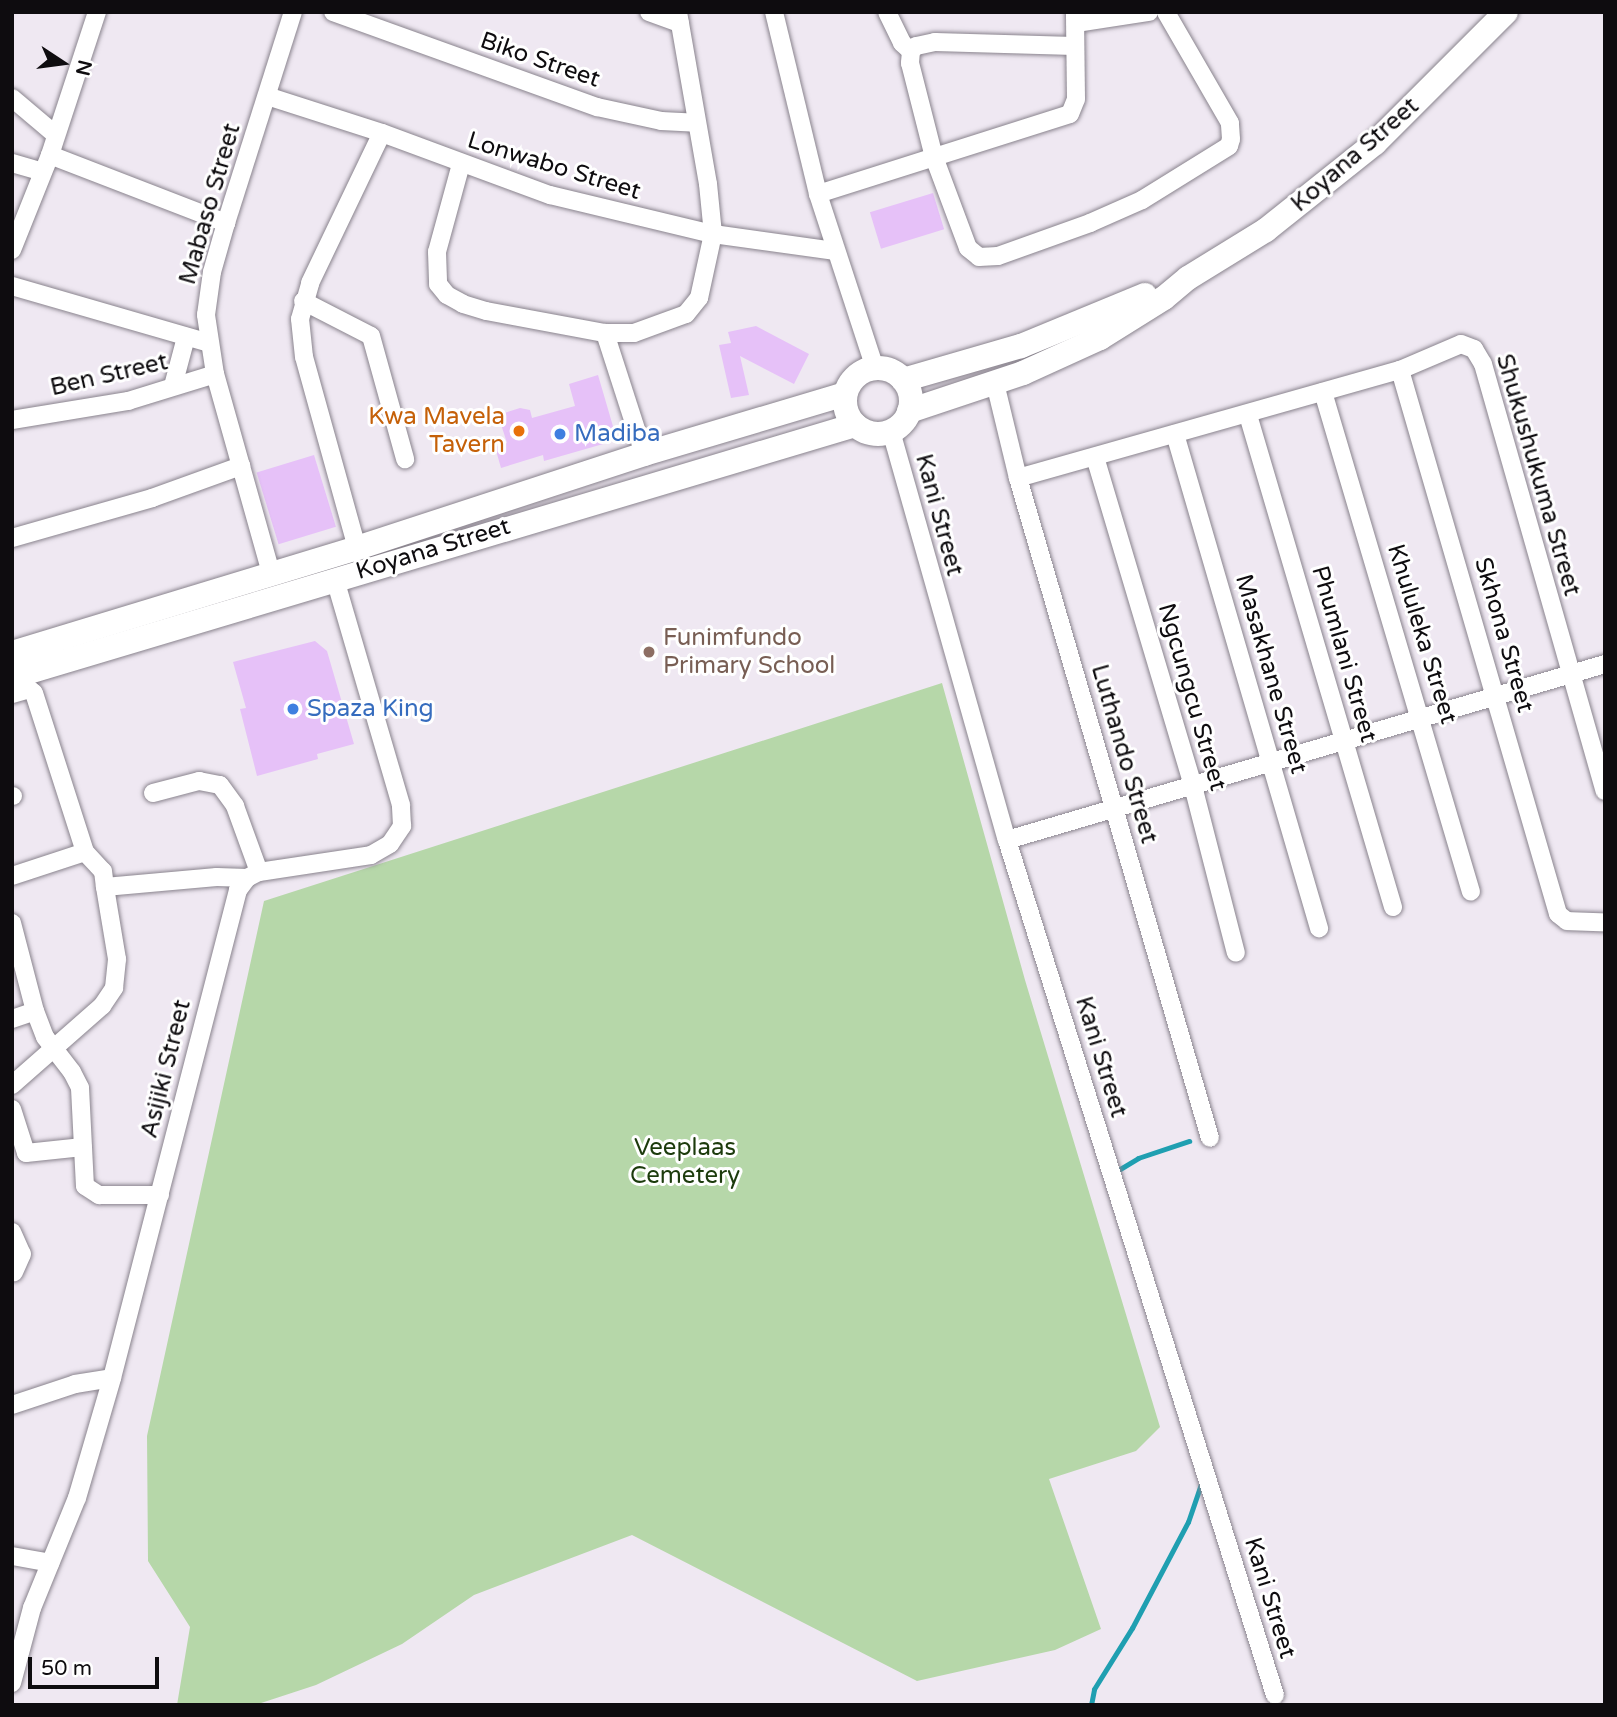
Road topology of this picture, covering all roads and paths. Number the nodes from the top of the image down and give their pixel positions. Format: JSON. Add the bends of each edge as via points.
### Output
{"nodes":[{"id":1,"x":97,"y":12,"type":"edge"},
{"id":2,"x":293,"y":12,"type":"edge"},
{"id":3,"x":333,"y":12,"type":"edge"},
{"id":4,"x":649,"y":12,"type":"edge"},
{"id":5,"x":774,"y":12,"type":"edge"},
{"id":6,"x":887,"y":12,"type":"edge"},
{"id":7,"x":1149,"y":12,"type":"edge"},
{"id":8,"x":1166,"y":12,"type":"edge"},
{"id":9,"x":1506,"y":12,"type":"edge"},
{"id":10,"x":679,"y":17,"type":"edge"},
{"id":11,"x":1076,"y":18,"type":"edge"},
{"id":12,"x":1074,"y":46,"type":"junction"},
{"id":13,"x":911,"y":51,"type":"junction"},
{"id":14,"x":267,"y":96,"type":"junction"},
{"id":15,"x":12,"y":98,"type":"edge"},
{"id":16,"x":695,"y":123,"type":"junction"},
{"id":17,"x":382,"y":133,"type":"junction"},
{"id":18,"x":56,"y":135,"type":"junction"},
{"id":19,"x":50,"y":155,"type":"junction"},
{"id":20,"x":934,"y":157,"type":"junction"},
{"id":21,"x":12,"y":163,"type":"edge"},
{"id":22,"x":461,"y":164,"type":"junction"},
{"id":23,"x":43,"y":172,"type":"junction"},
{"id":24,"x":818,"y":194,"type":"junction"},
{"id":25,"x":226,"y":223,"type":"junction"},
{"id":26,"x":713,"y":234,"type":"junction"},
{"id":27,"x":12,"y":250,"type":"edge"},
{"id":28,"x":836,"y":251,"type":"junction"},
{"id":29,"x":1188,"y":278,"type":"junction"},
{"id":30,"x":12,"y":286,"type":"edge"},
{"id":31,"x":303,"y":301,"type":"junction"},
{"id":32,"x":605,"y":333,"type":"junction"},
{"id":33,"x":186,"y":337,"type":"junction"},
{"id":34,"x":209,"y":343,"type":"junction"},
{"id":35,"x":875,"y":368,"type":"junction"},
{"id":36,"x":1400,"y":370,"type":"junction"},
{"id":37,"x":215,"y":374,"type":"junction"},
{"id":38,"x":903,"y":380,"type":"junction"},
{"id":39,"x":995,"y":383,"type":"junction"},
{"id":40,"x":173,"y":386,"type":"junction"},
{"id":41,"x":1323,"y":392,"type":"junction"},
{"id":42,"x":845,"y":394,"type":"junction"},
{"id":43,"x":909,"y":411,"type":"junction"},
{"id":44,"x":1248,"y":415,"type":"junction"},
{"id":45,"x":12,"y":420,"type":"edge"},
{"id":46,"x":855,"y":425,"type":"junction"},
{"id":47,"x":891,"y":431,"type":"junction"},
{"id":48,"x":1175,"y":434,"type":"junction"},
{"id":49,"x":644,"y":454,"type":"junction"},
{"id":50,"x":1095,"y":457,"type":"junction"},
{"id":51,"x":405,"y":459,"type":"dead end"},
{"id":52,"x":241,"y":466,"type":"junction"},
{"id":53,"x":1018,"y":478,"type":"junction"},
{"id":54,"x":12,"y":538,"type":"edge"},
{"id":55,"x":357,"y":548,"type":"junction"},
{"id":56,"x":271,"y":573,"type":"junction"},
{"id":57,"x":335,"y":579,"type":"junction"},
{"id":58,"x":12,"y":653,"type":"edge"},
{"id":59,"x":1605,"y":664,"type":"edge"},
{"id":60,"x":1570,"y":674,"type":"junction"},
{"id":61,"x":12,"y":677,"type":"edge"},
{"id":62,"x":12,"y":694,"type":"edge"},
{"id":63,"x":1497,"y":695,"type":"junction"},
{"id":64,"x":1422,"y":718,"type":"junction"},
{"id":65,"x":1345,"y":742,"type":"junction"},
{"id":66,"x":1271,"y":763,"type":"junction"},
{"id":67,"x":1193,"y":786,"type":"junction"},
{"id":68,"x":1605,"y":791,"type":"edge"},
{"id":69,"x":153,"y":793,"type":"dead end"},
{"id":70,"x":1114,"y":809,"type":"junction"},
{"id":71,"x":1007,"y":840,"type":"junction"},
{"id":72,"x":85,"y":852,"type":"junction"},
{"id":73,"x":253,"y":875,"type":"junction"},
{"id":74,"x":12,"y":876,"type":"edge"},
{"id":75,"x":105,"y":887,"type":"junction"},
{"id":76,"x":1471,"y":892,"type":"dead end"},
{"id":77,"x":1393,"y":907,"type":"dead end"},
{"id":78,"x":1605,"y":922,"type":"edge"},
{"id":79,"x":12,"y":923,"type":"edge"},
{"id":80,"x":1319,"y":928,"type":"dead end"},
{"id":81,"x":1236,"y":953,"type":"dead end"},
{"id":82,"x":35,"y":1011,"type":"junction"},
{"id":83,"x":12,"y":1019,"type":"edge"},
{"id":84,"x":54,"y":1050,"type":"junction"},
{"id":85,"x":12,"y":1085,"type":"edge"},
{"id":86,"x":12,"y":1110,"type":"edge"},
{"id":87,"x":1210,"y":1138,"type":"dead end"},
{"id":88,"x":83,"y":1147,"type":"junction"},
{"id":89,"x":160,"y":1195,"type":"junction"},
{"id":90,"x":12,"y":1232,"type":"edge"},
{"id":91,"x":14,"y":1272,"type":"dead end"},
{"id":92,"x":112,"y":1378,"type":"junction"},
{"id":93,"x":12,"y":1405,"type":"edge"},
{"id":94,"x":12,"y":1556,"type":"edge"},
{"id":95,"x":50,"y":1563,"type":"junction"},
{"id":96,"x":15,"y":1662,"type":"edge"},
{"id":97,"x":12,"y":1683,"type":"edge"},
{"id":98,"x":1275,"y":1695,"type":"dead end"}],
"edges":[{"from":1,"to":18,"type":"street"},
{"from":2,"to":14,"type":"street","name":"Mabaso Street"},
{"from":3,"to":16,"type":"street","name":"Biko Street","via":[[597,107]]},
{"from":4,"to":10,"type":"street"},
{"from":5,"to":24,"type":"street"},
{"from":6,"to":13,"type":"street","via":[[902,44]]},
{"from":7,"to":11,"type":"street"},
{"from":8,"to":20,"type":"street","via":[[1231,131],[1229,146],[1185,175],[1090,223],[986,258],[968,248]]},
{"from":9,"to":29,"type":"main road","name":"Koyana Street","via":[[1376,143],[1266,230]]},
{"from":10,"to":16,"type":"street"},
{"from":11,"to":12,"type":"street"},
{"from":12,"to":13,"type":"street","via":[[935,42]]},
{"from":12,"to":20,"type":"street","via":[[1076,99],[1070,114]]},
{"from":13,"to":20,"type":"street"},
{"from":14,"to":17,"type":"street","name":"Lonwabo Street"},
{"from":14,"to":25,"type":"street","name":"Mabaso Street"},
{"from":15,"to":18,"type":"street"},
{"from":16,"to":26,"type":"street"},
{"from":17,"to":22,"type":"street","name":"Lonwabo Street"},
{"from":17,"to":31,"type":"street"},
{"from":18,"to":19,"type":"street"},
{"from":19,"to":23,"type":"street"},
{"from":19,"to":25,"type":"street"},
{"from":20,"to":24,"type":"street"},
{"from":21,"to":23,"type":"street"},
{"from":22,"to":26,"type":"street","name":"Lonwabo Street","via":[[550,195]]},
{"from":22,"to":32,"type":"street","via":[[437,252],[436,271],[443,289],[463,304],[486,311]]},
{"from":23,"to":27,"type":"street"},
{"from":24,"to":28,"type":"street"},
{"from":25,"to":34,"type":"street","name":"Mabaso Street","via":[[208,296]]},
{"from":26,"to":28,"type":"street","name":"Lonwabo Street"},
{"from":26,"to":32,"type":"street","via":[[699,298],[686,314],[634,333]]},
{"from":28,"to":35,"type":"street"},
{"from":29,"to":38,"type":"main road","name":"Koyana Street","via":[[1021,346]]},
{"from":29,"to":39,"type":"main road","name":"Koyana Street","via":[[1100,338]]},
{"from":30,"to":33,"type":"street"},
{"from":31,"to":51,"type":"street","via":[[370,336]]},
{"from":31,"to":55,"type":"street","via":[[300,336],[304,357]]},
{"from":32,"to":49,"type":"street"},
{"from":33,"to":34,"type":"street"},
{"from":33,"to":40,"type":"street"},
{"from":34,"to":37,"type":"street","name":"Mabaso Street"},
{"from":35,"to":38,"type":"main road"},
{"from":35,"to":42,"type":"main road","via":[[856,376]]},
{"from":36,"to":41,"type":"street","name":"Shukushukuma Street"},
{"from":36,"to":60,"type":"street","name":"Shukushukuma Street","via":[[1461,344],[1474,349],[1483,363]]},
{"from":36,"to":63,"type":"street","name":"Skhona Street"},
{"from":37,"to":40,"type":"street","name":"Ben Street"},
{"from":37,"to":52,"type":"street","name":"Mabaso Street"},
{"from":38,"to":43,"type":"main road","via":[[911,400]]},
{"from":39,"to":43,"type":"main road","name":"Koyana Street"},
{"from":39,"to":53,"type":"street","name":"Luthando Street"},
{"from":40,"to":45,"type":"street","name":"Ben Street","via":[[117,403]]},
{"from":41,"to":44,"type":"street","name":"Shukushukuma Street"},
{"from":41,"to":64,"type":"street","name":"Khululeka Street"},
{"from":42,"to":46,"type":"main road","via":[[848,416]]},
{"from":42,"to":49,"type":"main road","name":"Koyana Street"},
{"from":43,"to":47,"type":"main road"},
{"from":44,"to":48,"type":"street","name":"Shukushukuma Street"},
{"from":44,"to":65,"type":"street","name":"Phumlani Street"},
{"from":46,"to":47,"type":"main road","via":[[875,434]]},
{"from":46,"to":57,"type":"main road","name":"Koyana Street"},
{"from":47,"to":71,"type":"street","name":"Kani Street"},
{"from":48,"to":50,"type":"street","name":"Shukushukuma Street"},
{"from":48,"to":66,"type":"street","name":"Masakhane Street"},
{"from":49,"to":55,"type":"main road","name":"Koyana Street"},
{"from":50,"to":53,"type":"street","name":"Shukushukuma Street"},
{"from":50,"to":67,"type":"street","name":"Ngcungcu Street"},
{"from":52,"to":54,"type":"street","via":[[152,498]]},
{"from":52,"to":56,"type":"street","name":"Mabaso Street"},
{"from":53,"to":70,"type":"street","name":"Luthando Street"},
{"from":55,"to":56,"type":"main road","name":"Koyana Street"},
{"from":56,"to":58,"type":"main road","name":"Koyana Street"},
{"from":57,"to":61,"type":"main road","name":"Koyana Street"},
{"from":57,"to":73,"type":"street","via":[[401,805],[402,826],[390,844],[370,855]]},
{"from":59,"to":60,"type":"street"},
{"from":60,"to":63,"type":"street"},
{"from":60,"to":68,"type":"street","name":"Shukushukuma Street"},
{"from":62,"to":72,"type":"street","via":[[29,689],[34,693]]},
{"from":63,"to":64,"type":"street"},
{"from":63,"to":78,"type":"street","name":"Skhona Street","via":[[1558,914],[1567,921]]},
{"from":64,"to":65,"type":"street"},
{"from":64,"to":76,"type":"street","name":"Khululeka Street"},
{"from":65,"to":66,"type":"street"},
{"from":65,"to":77,"type":"street","name":"Phumlani Street"},
{"from":66,"to":67,"type":"street"},
{"from":66,"to":80,"type":"street","name":"Masakhane Street"},
{"from":67,"to":70,"type":"street"},
{"from":67,"to":81,"type":"street","name":"Ngcungcu Street"},
{"from":69,"to":73,"type":"street","via":[[199,781],[220,785],[234,806]]},
{"from":70,"to":71,"type":"street"},
{"from":70,"to":87,"type":"street","name":"Luthando Street"},
{"from":71,"to":98,"type":"street","name":"Kani Street"},
{"from":72,"to":74,"type":"street"},
{"from":72,"to":75,"type":"street","via":[[103,871]]},
{"from":73,"to":75,"type":"street"},
{"from":73,"to":89,"type":"street","name":"Asijiki Street","via":[[238,890]]},
{"from":75,"to":84,"type":"street","via":[[117,959],[114,988],[102,1006]]},
{"from":79,"to":82,"type":"street"},
{"from":82,"to":83,"type":"street"},
{"from":82,"to":84,"type":"street"},
{"from":84,"to":85,"type":"street"},
{"from":84,"to":88,"type":"street","via":[[80,1088]]},
{"from":86,"to":88,"type":"street","via":[[26,1153]]},
{"from":88,"to":89,"type":"street","via":[[83,1177],[92,1192]]},
{"from":89,"to":92,"type":"street","name":"Asijiki Street"},
{"from":90,"to":91,"type":"street","via":[[22,1254]]},
{"from":92,"to":93,"type":"street","via":[[75,1384]]},
{"from":92,"to":95,"type":"street","name":"Asijiki Street","via":[[77,1498]]},
{"from":94,"to":95,"type":"street"},
{"from":95,"to":96,"type":"street","name":"Asijiki Street"},
{"from":96,"to":97,"type":"street","name":"Asijiki Street"}]}
